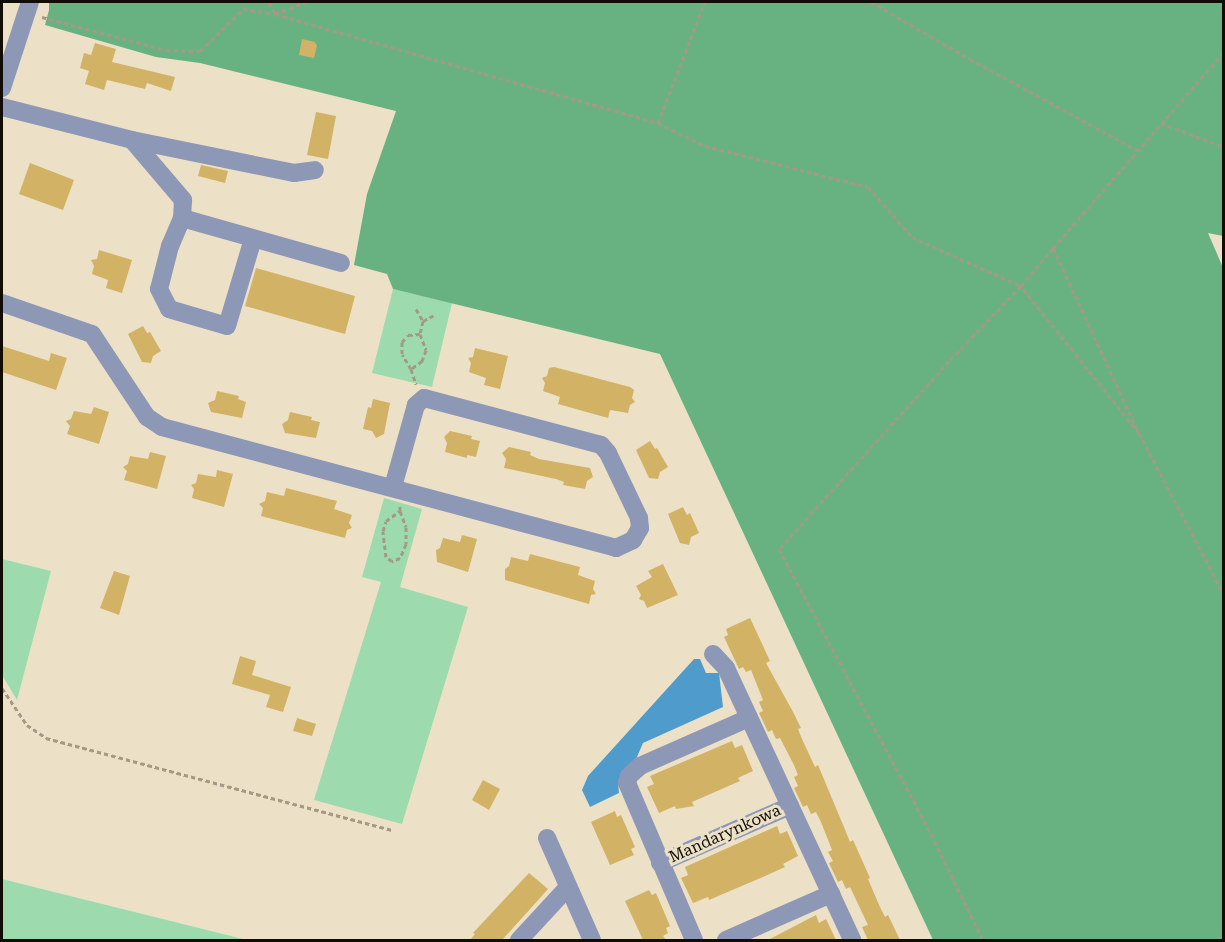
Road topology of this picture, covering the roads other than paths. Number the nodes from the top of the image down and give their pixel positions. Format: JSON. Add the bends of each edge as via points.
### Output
{"nodes":[{"id":1,"x":28,"y":7,"type":"edge"},
{"id":2,"x":2,"y":88,"type":"edge"},
{"id":3,"x":2,"y":107,"type":"edge"},
{"id":4,"x":132,"y":140,"type":"junction"},
{"id":5,"x":315,"y":170,"type":"dead end"},
{"id":6,"x":182,"y":218,"type":"junction"},
{"id":7,"x":253,"y":239,"type":"junction"},
{"id":8,"x":341,"y":264,"type":"dead end"},
{"id":9,"x":2,"y":303,"type":"edge"},
{"id":10,"x":397,"y":493,"type":"junction"},
{"id":11,"x":713,"y":654,"type":"dead end"},
{"id":12,"x":749,"y":718,"type":"junction"},
{"id":13,"x":790,"y":806,"type":"junction"},
{"id":14,"x":547,"y":838,"type":"dead end"},
{"id":15,"x":660,"y":863,"type":"junction"},
{"id":16,"x":568,"y":887,"type":"junction"},
{"id":17,"x":831,"y":894,"type":"junction"},
{"id":18,"x":523,"y":939,"type":"edge"},
{"id":19,"x":592,"y":940,"type":"edge"},
{"id":20,"x":694,"y":940,"type":"edge"},
{"id":21,"x":726,"y":940,"type":"edge"},
{"id":22,"x":852,"y":940,"type":"edge"}],
"edges":[{"from":1,"to":2,"type":"street"},
{"from":3,"to":4,"type":"street"},
{"from":4,"to":5,"type":"street","via":[[294,172]]},
{"from":4,"to":6,"type":"street","via":[[183,200]]},
{"from":6,"to":7,"type":"street"},
{"from":6,"to":7,"type":"street","via":[[159,289],[169,309],[227,326]]},
{"from":7,"to":8,"type":"street"},
{"from":9,"to":10,"type":"street","via":[[92,334],[147,417],[157,425]]},
{"from":10,"to":10,"type":"street","via":[[416,405],[424,398],[601,445],[639,518],[640,528],[633,540],[615,548]]},
{"from":11,"to":12,"type":"street","name":"Mandarynkowa","via":[[726,668]]},
{"from":12,"to":13,"type":"street","name":"Mandarynkowa"},
{"from":12,"to":15,"type":"street","name":"Mandarynkowa","via":[[640,766],[629,776],[628,791]]},
{"from":13,"to":15,"type":"street","name":"Mandarynkowa"},
{"from":13,"to":17,"type":"street","name":"Mandarynkowa"},
{"from":14,"to":16,"type":"street"},
{"from":15,"to":20,"type":"street","name":"Mandarynkowa"},
{"from":16,"to":18,"type":"street"},
{"from":16,"to":19,"type":"street"},
{"from":17,"to":21,"type":"street"},
{"from":17,"to":22,"type":"street","name":"Mandarynkowa"}]}
